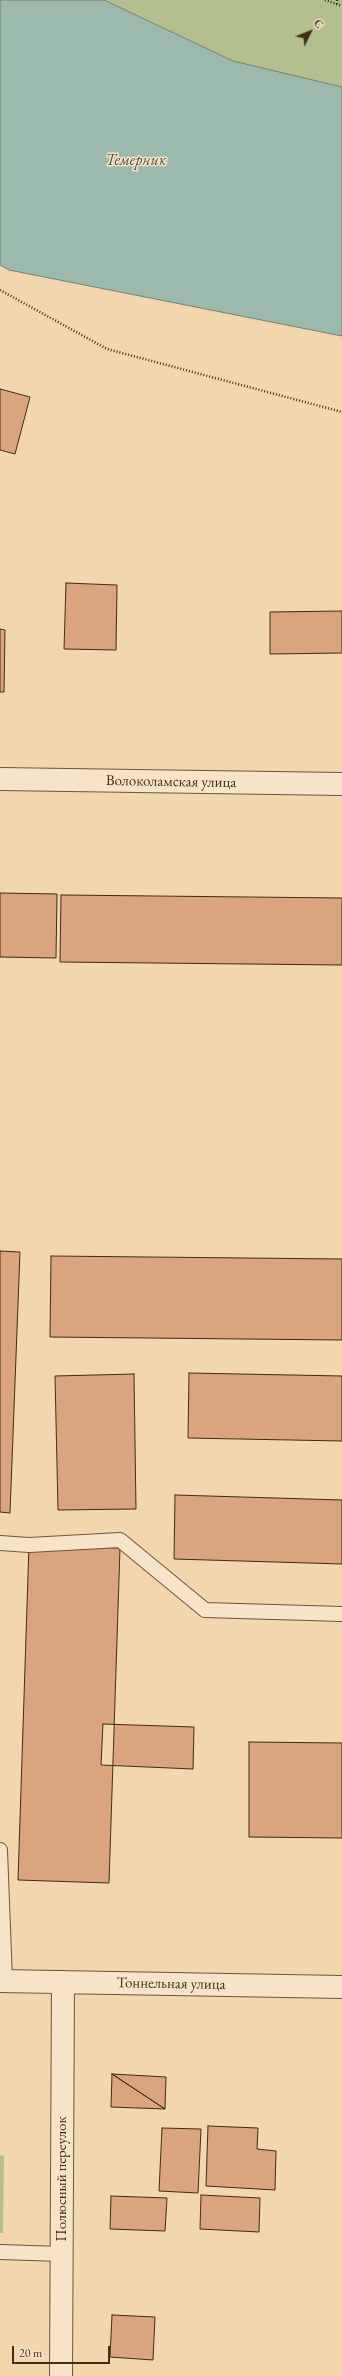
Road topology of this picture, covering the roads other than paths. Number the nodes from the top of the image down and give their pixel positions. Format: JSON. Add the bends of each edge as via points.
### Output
{"nodes":[{"id":1,"x":0,"y":779,"type":"edge"},
{"id":2,"x":342,"y":784,"type":"edge"},
{"id":3,"x":0,"y":1543,"type":"edge"},
{"id":4,"x":342,"y":1614,"type":"edge"},
{"id":5,"x":0,"y":1850,"type":"edge"},
{"id":6,"x":3,"y":1981,"type":"edge"},
{"id":7,"x":64,"y":1982,"type":"junction"},
{"id":8,"x":342,"y":1988,"type":"edge"},
{"id":9,"x":0,"y":2252,"type":"edge"},
{"id":10,"x":62,"y":2254,"type":"junction"},
{"id":11,"x":62,"y":2376,"type":"edge"}],
"edges":[{"from":1,"to":2,"type":"street","name":"Волоколамская улица"},
{"from":3,"to":4,"type":"lane","via":[[29,1545],[120,1540],[205,1610]]},
{"from":5,"to":6,"type":"lane"},
{"from":6,"to":7,"type":"street","name":"Тоннельная улица"},
{"from":7,"to":8,"type":"street","name":"Тоннельная улица"},
{"from":7,"to":10,"type":"street","name":"Полюсный переулок"},
{"from":9,"to":10,"type":"lane"},
{"from":10,"to":11,"type":"street","name":"Полюсный переулок"}]}
